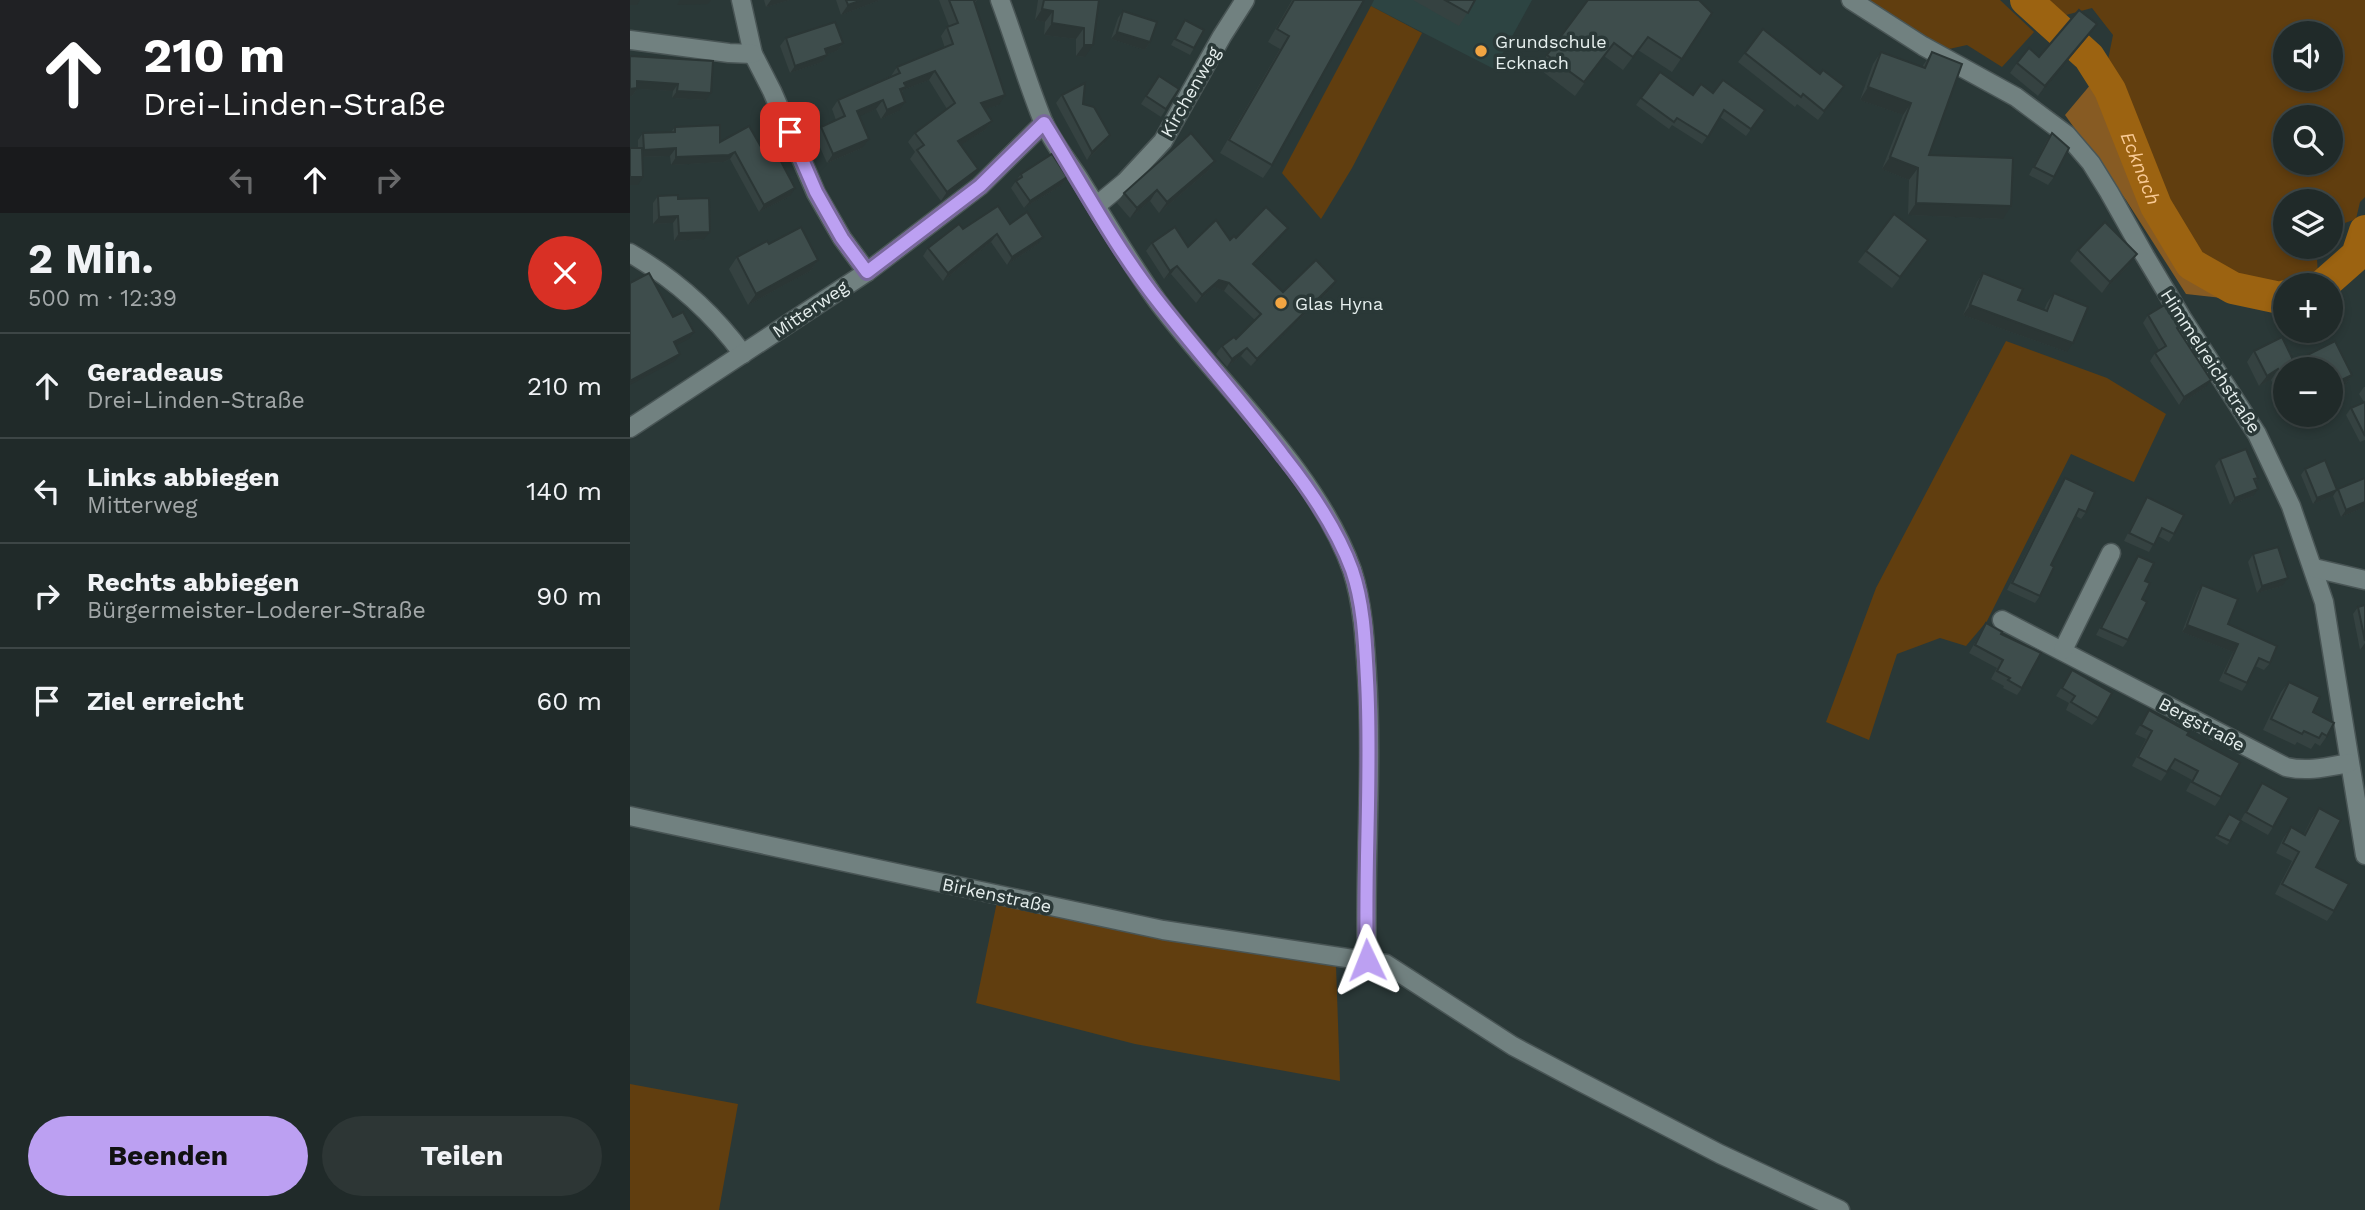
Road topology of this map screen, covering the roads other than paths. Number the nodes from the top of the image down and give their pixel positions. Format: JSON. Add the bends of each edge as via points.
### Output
{"nodes":[{"id":1,"x":741,"y":0,"type":"edge"},
{"id":2,"x":1000,"y":0,"type":"edge"},
{"id":3,"x":1245,"y":0,"type":"edge"},
{"id":4,"x":1851,"y":0,"type":"edge"},
{"id":5,"x":630,"y":40,"type":"edge"},
{"id":6,"x":753,"y":54,"type":"junction"},
{"id":7,"x":1044,"y":123,"type":"junction"},
{"id":8,"x":1096,"y":206,"type":"junction"},
{"id":9,"x":630,"y":253,"type":"edge"},
{"id":10,"x":867,"y":272,"type":"junction"},
{"id":11,"x":743,"y":354,"type":"junction"},
{"id":12,"x":630,"y":428,"type":"edge"},
{"id":13,"x":2111,"y":553,"type":"dead end"},
{"id":14,"x":2314,"y":568,"type":"junction"},
{"id":15,"x":2365,"y":580,"type":"edge"},
{"id":16,"x":2002,"y":620,"type":"dead end"},
{"id":17,"x":2063,"y":649,"type":"junction"},
{"id":18,"x":2349,"y":763,"type":"junction"},
{"id":19,"x":630,"y":816,"type":"edge"},
{"id":20,"x":2365,"y":855,"type":"edge"},
{"id":21,"x":1367,"y":960,"type":"junction"},
{"id":22,"x":1840,"y":1210,"type":"edge"}],
"edges":[{"from":1,"to":6,"type":"street"},
{"from":2,"to":7,"type":"street"},
{"from":3,"to":8,"type":"street","name":"Kirchenweg","via":[[1163,141]]},
{"from":4,"to":14,"type":"street","name":"Himmelreichstraße","via":[[2017,97],[2067,135],[2091,163],[2261,441]]},
{"from":5,"to":6,"type":"street"},
{"from":6,"to":10,"type":"street","via":[[816,192]]},
{"from":7,"to":8,"type":"street"},
{"from":7,"to":10,"type":"street","name":"Mitterweg","via":[[980,186]]},
{"from":8,"to":21,"type":"street","via":[[1160,304],[1255,418],[1323,512],[1352,570],[1361,606],[1370,737]]},
{"from":9,"to":11,"type":"street","via":[[701,304]]},
{"from":10,"to":11,"type":"street","name":"Mitterweg"},
{"from":11,"to":12,"type":"street","name":"Mitterweg"},
{"from":13,"to":17,"type":"street"},
{"from":14,"to":15,"type":"street"},
{"from":14,"to":18,"type":"street","name":"Himmelreichstraße","via":[[2334,651]]},
{"from":16,"to":17,"type":"street","name":"Bergstraße"},
{"from":17,"to":18,"type":"street","name":"Bergstraße","via":[[2286,767],[2299,770]]},
{"from":18,"to":20,"type":"street","name":"Himmelreichstraße"},
{"from":19,"to":21,"type":"street","name":"Birkenstraße","via":[[1163,930]]},
{"from":21,"to":22,"type":"street","name":"Birkenstraße","via":[[1386,964],[1513,1046],[1649,1119]]}]}
